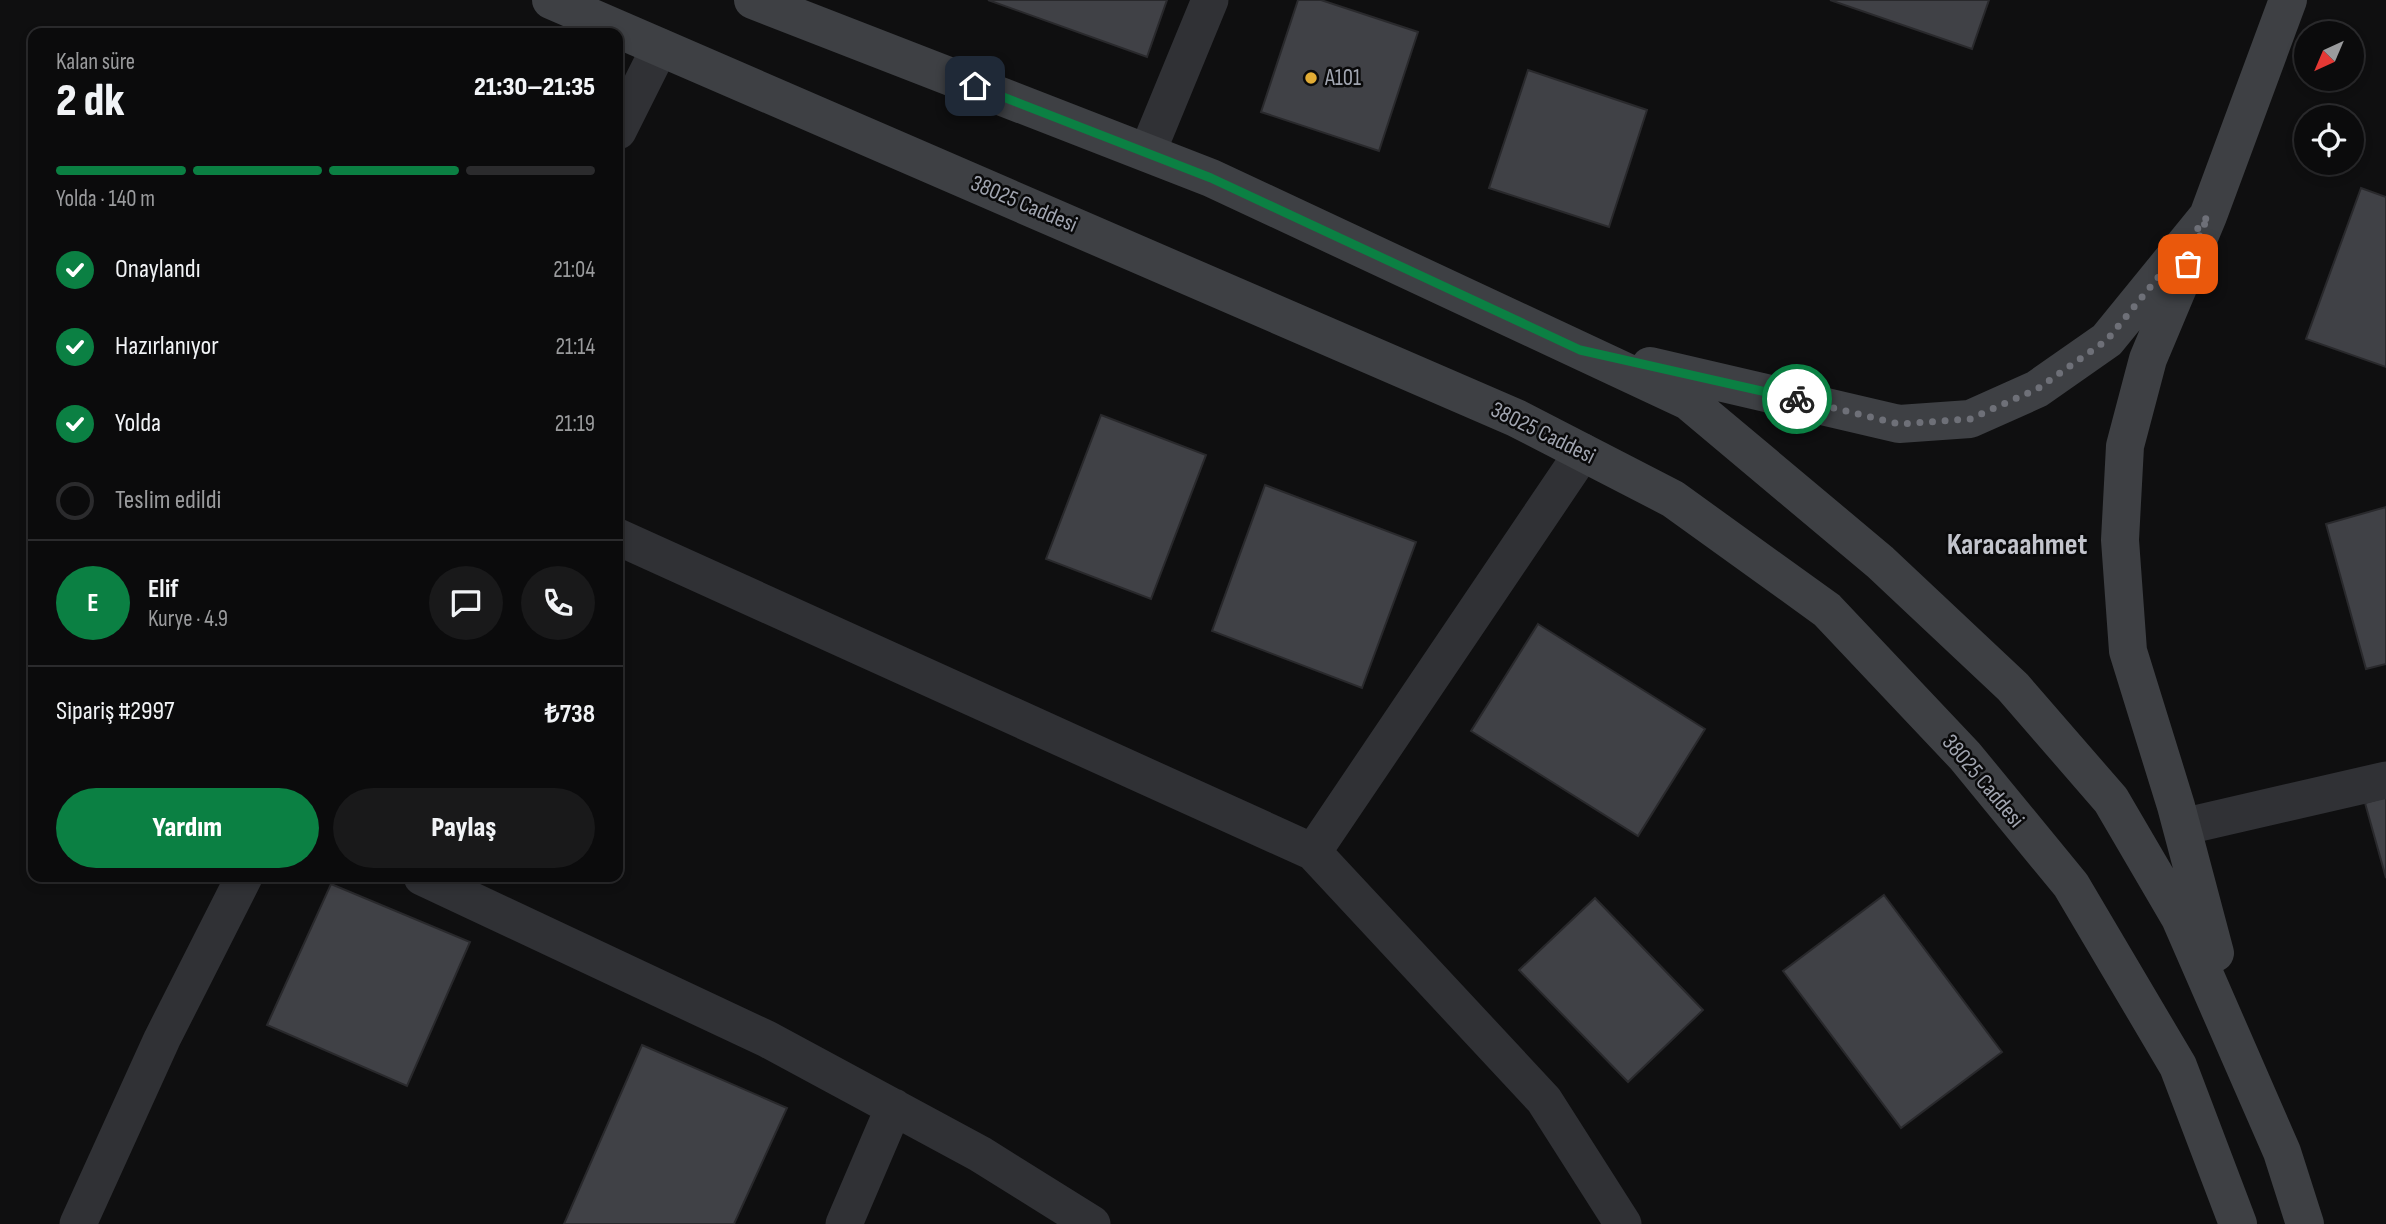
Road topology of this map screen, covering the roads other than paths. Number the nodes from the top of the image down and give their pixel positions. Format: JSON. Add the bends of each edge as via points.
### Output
{"nodes":[{"id":1,"x":551,"y":0,"type":"edge"},
{"id":2,"x":752,"y":0,"type":"edge"},
{"id":3,"x":1210,"y":0,"type":"edge"},
{"id":4,"x":2288,"y":0,"type":"edge"},
{"id":5,"x":616,"y":28,"type":"edge"},
{"id":6,"x":623,"y":31,"type":"edge"},
{"id":7,"x":660,"y":47,"type":"junction"},
{"id":8,"x":623,"y":121,"type":"edge"},
{"id":9,"x":1147,"y":153,"type":"junction"},
{"id":10,"x":2208,"y":216,"type":"junction"},
{"id":11,"x":1580,"y":350,"type":"junction"},
{"id":12,"x":1583,"y":452,"type":"junction"},
{"id":13,"x":623,"y":539,"type":"edge"},
{"id":14,"x":2386,"y":780,"type":"edge"},
{"id":15,"x":2182,"y":827,"type":"junction"},
{"id":16,"x":1313,"y":852,"type":"junction"},
{"id":17,"x":240,"y":882,"type":"edge"},
{"id":18,"x":433,"y":882,"type":"edge"},
{"id":19,"x":2246,"y":1070,"type":"junction"},
{"id":20,"x":894,"y":1107,"type":"junction"},
{"id":21,"x":78,"y":1224,"type":"edge"},
{"id":22,"x":844,"y":1224,"type":"edge"},
{"id":23,"x":1092,"y":1224,"type":"edge"},
{"id":24,"x":1623,"y":1224,"type":"edge"},
{"id":25,"x":2238,"y":1224,"type":"edge"},
{"id":26,"x":2305,"y":1224,"type":"edge"}],
"edges":[{"from":1,"to":5,"type":"main road","name":"38025 Caddesi"},
{"from":2,"to":9,"type":"main road"},
{"from":3,"to":9,"type":"street"},
{"from":4,"to":10,"type":"main road"},
{"from":6,"to":7,"type":"main road","name":"38025 Caddesi"},
{"from":7,"to":8,"type":"street"},
{"from":7,"to":12,"type":"main road","name":"38025 Caddesi","via":[[1516,418]]},
{"from":9,"to":11,"type":"main road","via":[[1211,178]]},
{"from":10,"to":11,"type":"main road","via":[[2107,340],[2037,389],[1970,419],[1899,424]]},
{"from":10,"to":15,"type":"main road","via":[[2148,359],[2125,446],[2120,540],[2128,651]]},
{"from":11,"to":19,"type":"main road","via":[[1688,401],[1880,562],[2013,687],[2111,800],[2180,918]]},
{"from":12,"to":16,"type":"street"},
{"from":12,"to":25,"type":"main road","name":"38025 Caddesi","via":[[1673,499],[1827,610],[1965,756],[2071,885],[2178,1066]]},
{"from":13,"to":16,"type":"street"},
{"from":14,"to":15,"type":"street"},
{"from":15,"to":19,"type":"main road"},
{"from":16,"to":24,"type":"street","via":[[1544,1100]]},
{"from":17,"to":21,"type":"street","via":[[162,1039]]},
{"from":18,"to":20,"type":"street","via":[[767,1040]]},
{"from":19,"to":26,"type":"main road","via":[[2282,1152]]},
{"from":20,"to":22,"type":"street"},
{"from":20,"to":23,"type":"street","via":[[980,1153]]}]}
